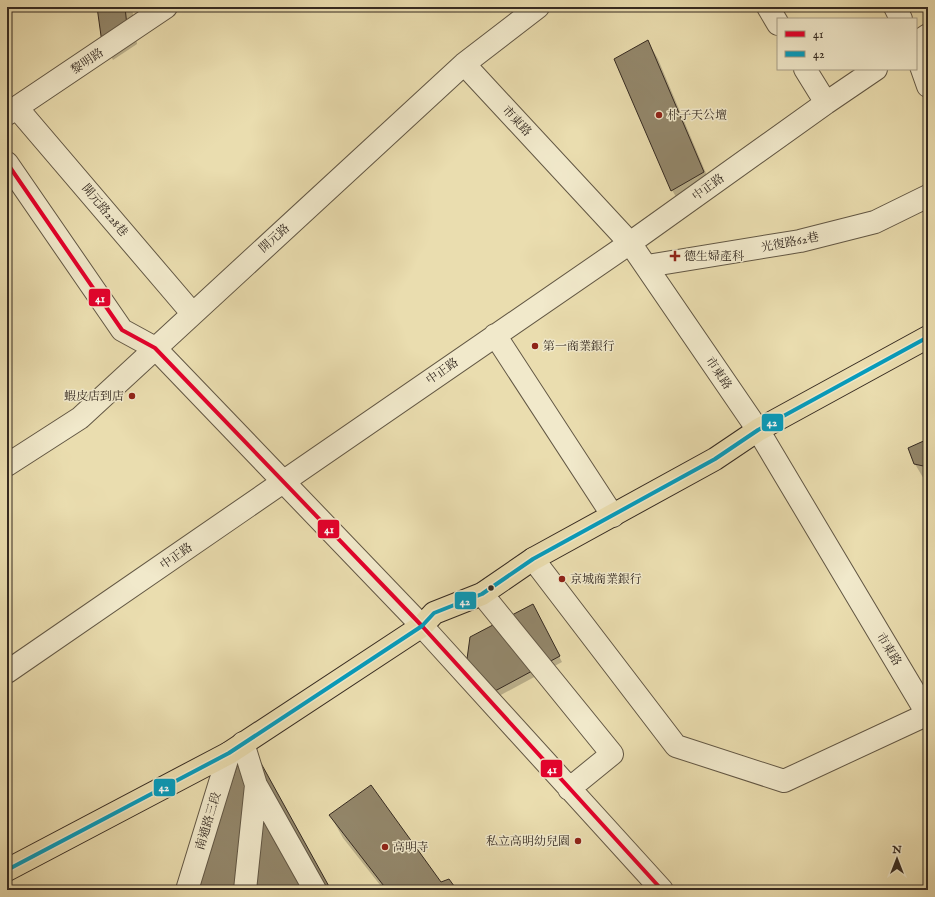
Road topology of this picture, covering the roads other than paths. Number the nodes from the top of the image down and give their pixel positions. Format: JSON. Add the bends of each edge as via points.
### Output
{"nodes":[{"id":1,"x":166,"y":7,"type":"edge"},
{"id":2,"x":538,"y":7,"type":"edge"},
{"id":3,"x":768,"y":7,"type":"edge"},
{"id":4,"x":895,"y":7,"type":"edge"},
{"id":5,"x":900,"y":18,"type":"edge"},
{"id":6,"x":777,"y":22,"type":"edge"},
{"id":7,"x":928,"y":35,"type":"edge"},
{"id":8,"x":917,"y":41,"type":"edge"},
{"id":9,"x":917,"y":55,"type":"edge"},
{"id":10,"x":464,"y":64,"type":"junction"},
{"id":11,"x":806,"y":70,"type":"edge"},
{"id":12,"x":875,"y":70,"type":"edge"},
{"id":13,"x":927,"y":83,"type":"edge"},
{"id":14,"x":826,"y":103,"type":"junction"},
{"id":15,"x":12,"y":111,"type":"edge"},
{"id":16,"x":7,"y":163,"type":"edge"},
{"id":17,"x":928,"y":196,"type":"edge"},
{"id":18,"x":630,"y":242,"type":"junction"},
{"id":19,"x":647,"y":266,"type":"junction"},
{"id":20,"x":192,"y":313,"type":"junction"},
{"id":21,"x":494,"y":334,"type":"junction"},
{"id":22,"x":928,"y":337,"type":"edge"},
{"id":23,"x":155,"y":348,"type":"junction"},
{"id":24,"x":758,"y":430,"type":"junction"},
{"id":25,"x":7,"y":465,"type":"edge"},
{"id":26,"x":283,"y":482,"type":"junction"},
{"id":27,"x":613,"y":516,"type":"junction"},
{"id":28,"x":533,"y":559,"type":"junction"},
{"id":29,"x":482,"y":594,"type":"junction"},
{"id":30,"x":422,"y":626,"type":"junction"},
{"id":31,"x":7,"y":672,"type":"edge"},
{"id":32,"x":928,"y":715,"type":"edge"},
{"id":33,"x":236,"y":748,"type":"junction"},
{"id":34,"x":256,"y":785,"type":"junction"},
{"id":35,"x":570,"y":789,"type":"junction"},
{"id":36,"x":7,"y":870,"type":"edge"},
{"id":37,"x":187,"y":890,"type":"edge"},
{"id":38,"x":245,"y":890,"type":"edge"},
{"id":39,"x":315,"y":890,"type":"edge"},
{"id":40,"x":662,"y":890,"type":"edge"}],
"edges":[{"from":1,"to":15,"type":"street","name":"黎明路"},
{"from":2,"to":10,"type":"street","name":"開元路"},
{"from":3,"to":6,"type":"street"},
{"from":4,"to":5,"type":"street"},
{"from":7,"to":8,"type":"street"},
{"from":9,"to":13,"type":"street"},
{"from":10,"to":18,"type":"street","name":"市東路"},
{"from":10,"to":20,"type":"street","name":"開元路"},
{"from":11,"to":14,"type":"street"},
{"from":12,"to":14,"type":"street","name":"中正路"},
{"from":14,"to":18,"type":"street","name":"中正路"},
{"from":15,"to":20,"type":"street","name":"開元路228巷"},
{"from":16,"to":23,"type":"street","via":[[122,330]]},
{"from":17,"to":19,"type":"street","name":"光復路62巷","via":[[876,222],[800,241]]},
{"from":18,"to":19,"type":"street","name":"市東路"},
{"from":18,"to":21,"type":"street","name":"中正路"},
{"from":19,"to":24,"type":"street","name":"市東路"},
{"from":20,"to":23,"type":"street","name":"開元路"},
{"from":21,"to":26,"type":"street","name":"中正路"},
{"from":21,"to":27,"type":"street"},
{"from":22,"to":24,"type":"main road"},
{"from":23,"to":25,"type":"street","name":"開元路","via":[[80,418]]},
{"from":23,"to":26,"type":"street"},
{"from":24,"to":27,"type":"main road","via":[[715,459]]},
{"from":24,"to":32,"type":"street","name":"市東路"},
{"from":26,"to":30,"type":"street"},
{"from":26,"to":31,"type":"street","name":"中正路"},
{"from":27,"to":28,"type":"main road"},
{"from":28,"to":29,"type":"main road"},
{"from":28,"to":32,"type":"street","via":[[676,746],[784,781]]},
{"from":29,"to":30,"type":"main road","via":[[434,614]]},
{"from":29,"to":35,"type":"street","via":[[612,754]]},
{"from":30,"to":33,"type":"main road"},
{"from":30,"to":35,"type":"street"},
{"from":33,"to":34,"type":"street"},
{"from":33,"to":36,"type":"main road"},
{"from":33,"to":37,"type":"street","name":"南通路三段"},
{"from":34,"to":38,"type":"street"},
{"from":34,"to":39,"type":"street"},
{"from":35,"to":40,"type":"street"}]}
